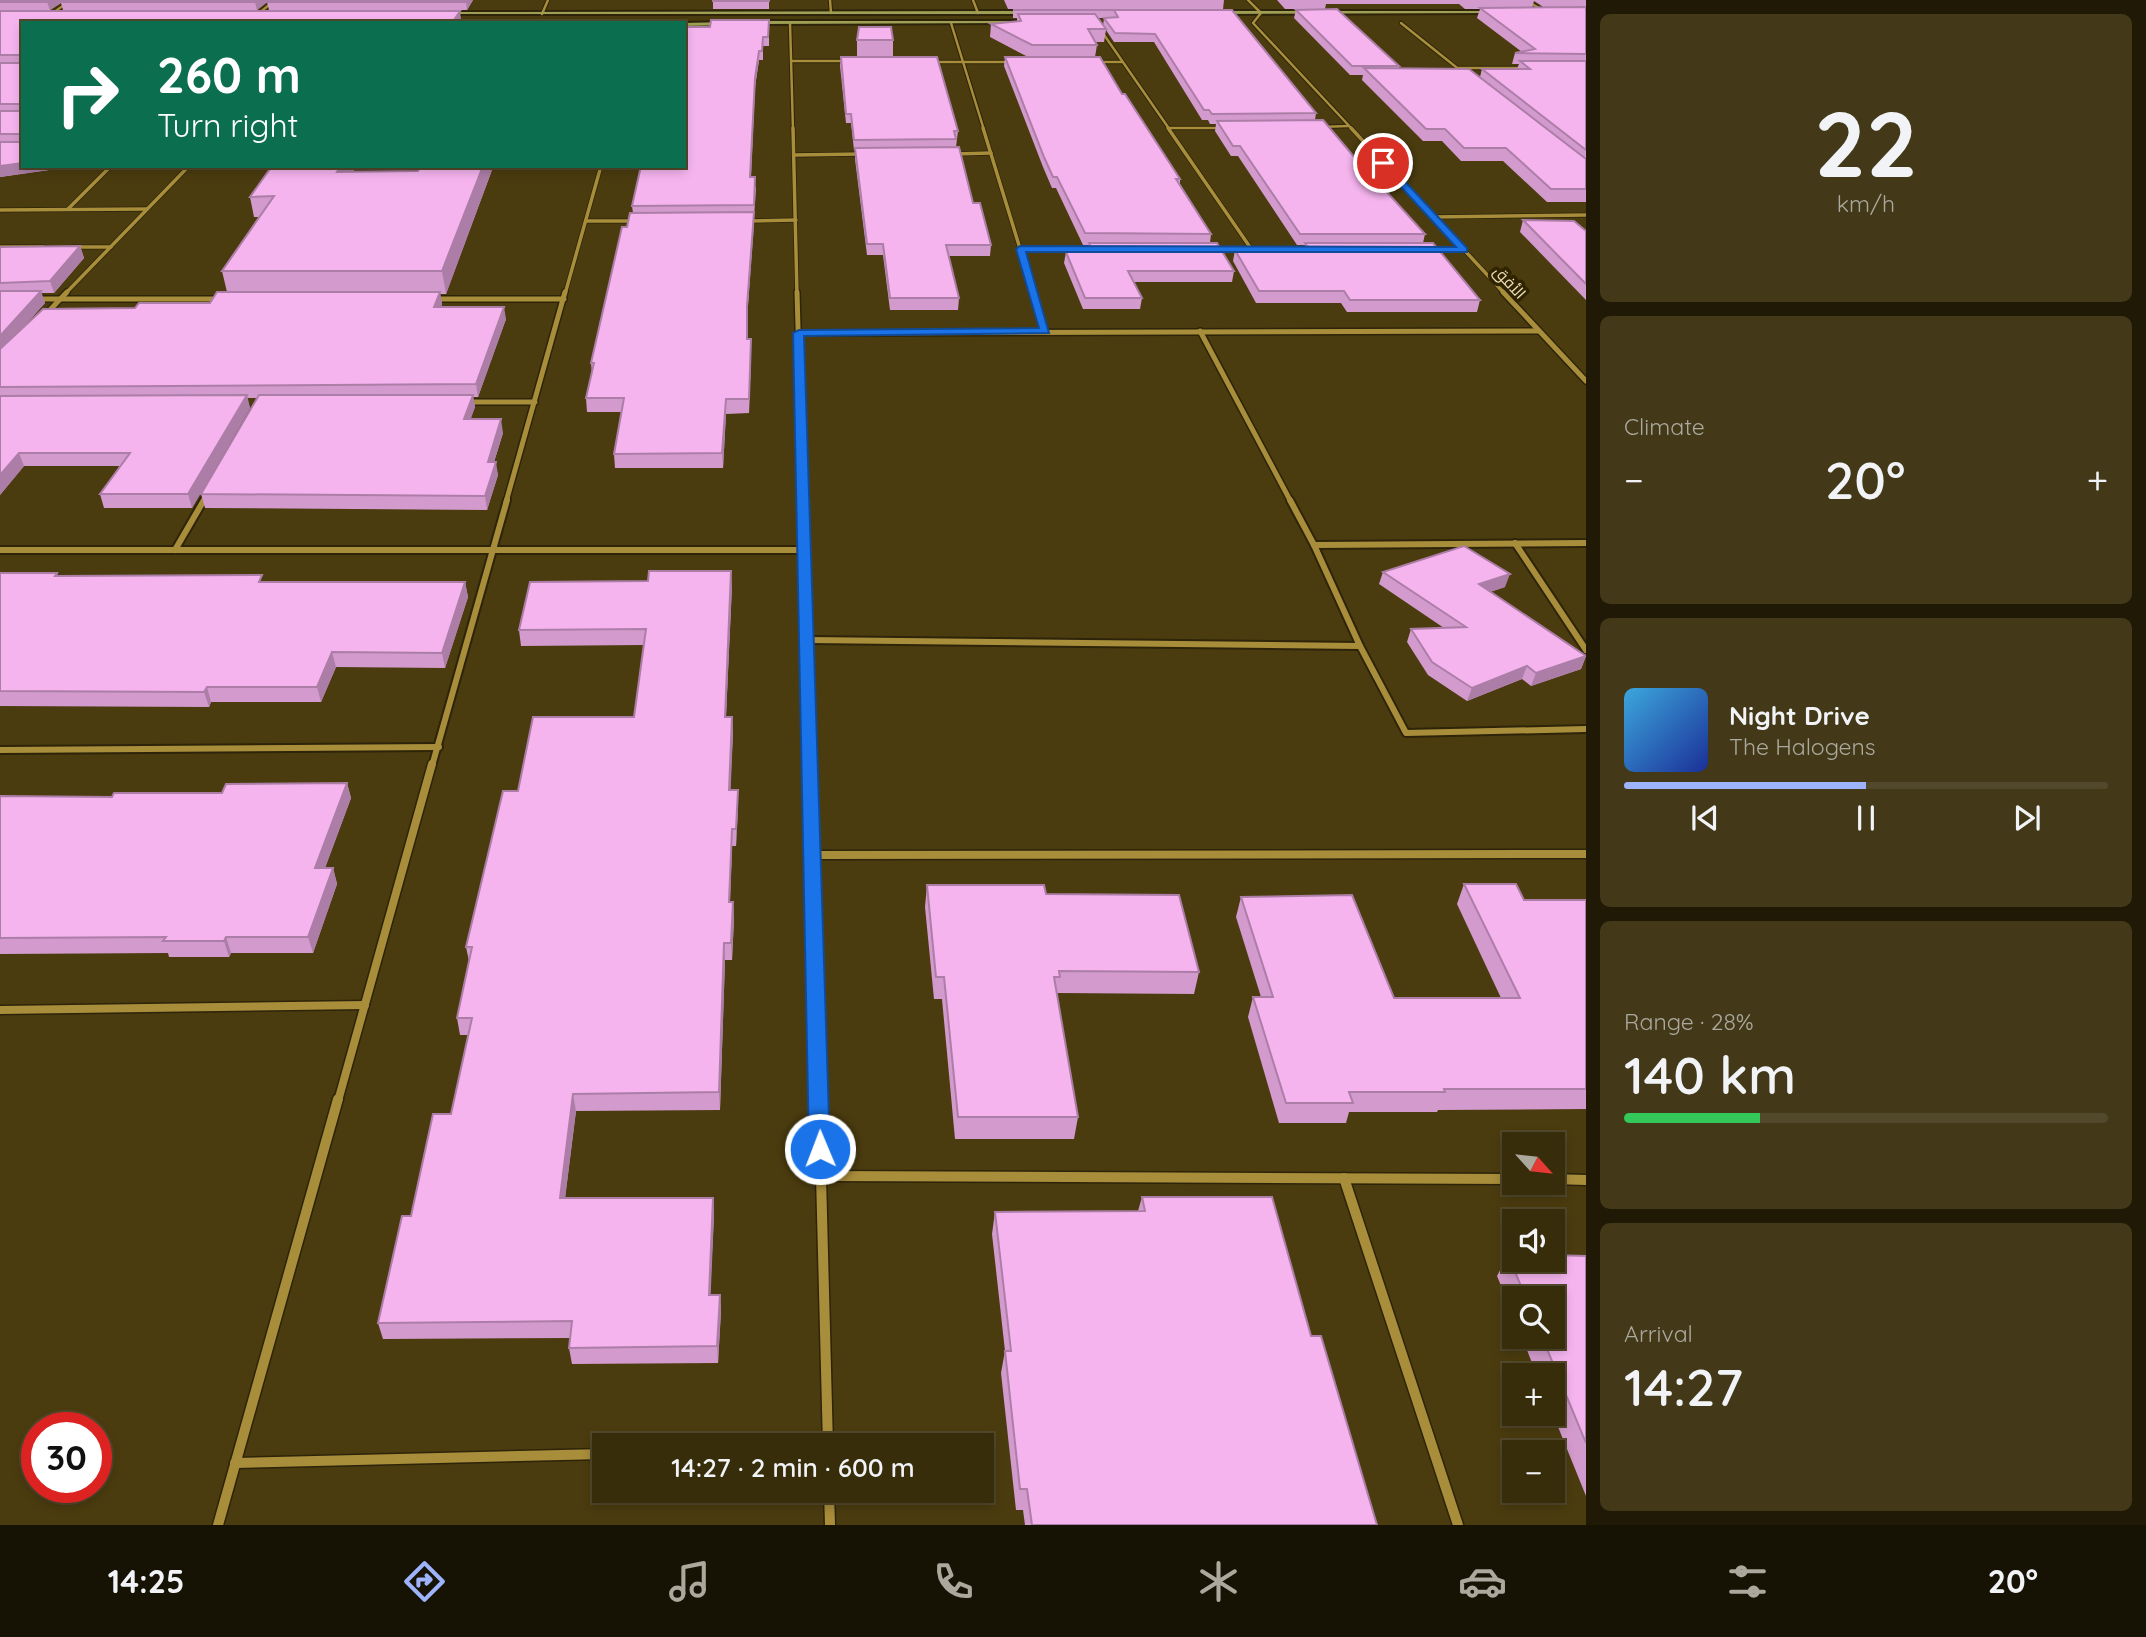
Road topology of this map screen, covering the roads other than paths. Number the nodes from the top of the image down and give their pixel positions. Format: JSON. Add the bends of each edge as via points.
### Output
{"nodes":[{"id":1,"x":71,"y":0,"type":"edge"},
{"id":2,"x":275,"y":0,"type":"edge"},
{"id":3,"x":548,"y":0,"type":"edge"},
{"id":4,"x":830,"y":0,"type":"edge"},
{"id":5,"x":973,"y":0,"type":"edge"},
{"id":6,"x":1248,"y":0,"type":"edge"},
{"id":7,"x":1525,"y":0,"type":"edge"},
{"id":8,"x":542,"y":13,"type":"junction"},
{"id":9,"x":831,"y":13,"type":"junction"},
{"id":10,"x":978,"y":13,"type":"junction"},
{"id":11,"x":1044,"y":13,"type":"edge"},
{"id":12,"x":1211,"y":13,"type":"edge"},
{"id":13,"x":1261,"y":13,"type":"junction"},
{"id":14,"x":1507,"y":13,"type":"edge"},
{"id":15,"x":1533,"y":13,"type":"edge"},
{"id":16,"x":1546,"y":13,"type":"junction"},
{"id":17,"x":1560,"y":13,"type":"edge"},
{"id":18,"x":258,"y":14,"type":"junction"},
{"id":19,"x":272,"y":14,"type":"edge"},
{"id":20,"x":434,"y":14,"type":"edge"},
{"id":21,"x":39,"y":15,"type":"edge"},
{"id":22,"x":50,"y":15,"type":"junction"},
{"id":23,"x":63,"y":15,"type":"edge"},
{"id":24,"x":247,"y":15,"type":"edge"},
{"id":25,"x":790,"y":23,"type":"junction"},
{"id":26,"x":951,"y":23,"type":"junction"},
{"id":27,"x":1030,"y":23,"type":"edge"},
{"id":28,"x":1096,"y":23,"type":"joint"},
{"id":29,"x":1109,"y":23,"type":"edge"},
{"id":30,"x":1240,"y":23,"type":"edge"},
{"id":31,"x":1254,"y":23,"type":"junction"},
{"id":32,"x":1267,"y":23,"type":"dead end"},
{"id":33,"x":1388,"y":23,"type":"dead end"},
{"id":34,"x":1401,"y":23,"type":"junction"},
{"id":35,"x":1415,"y":23,"type":"dead end"},
{"id":36,"x":686,"y":24,"type":"edge"},
{"id":37,"x":792,"y":61,"type":"junction"},
{"id":38,"x":858,"y":61,"type":"edge"},
{"id":39,"x":923,"y":62,"type":"edge"},
{"id":40,"x":963,"y":62,"type":"junction"},
{"id":41,"x":1016,"y":62,"type":"edge"},
{"id":42,"x":1096,"y":62,"type":"edge"},
{"id":43,"x":1122,"y":62,"type":"junction"},
{"id":44,"x":1458,"y":68,"type":"junction"},
{"id":45,"x":1535,"y":68,"type":"edge"},
{"id":46,"x":1468,"y":76,"type":"edge"},
{"id":47,"x":1349,"y":126,"type":"junction"},
{"id":48,"x":1307,"y":127,"type":"edge"},
{"id":49,"x":1168,"y":128,"type":"junction"},
{"id":50,"x":1224,"y":128,"type":"edge"},
{"id":51,"x":952,"y":153,"type":"edge"},
{"id":52,"x":991,"y":153,"type":"junction"},
{"id":53,"x":873,"y":154,"type":"edge"},
{"id":54,"x":794,"y":155,"type":"junction"},
{"id":55,"x":109,"y":168,"type":"edge"},
{"id":56,"x":187,"y":168,"type":"edge"},
{"id":57,"x":600,"y":168,"type":"edge"},
{"id":58,"x":67,"y":209,"type":"junction"},
{"id":59,"x":147,"y":209,"type":"junction"},
{"id":60,"x":0,"y":210,"type":"edge"},
{"id":61,"x":1586,"y":215,"type":"edge"},
{"id":62,"x":1433,"y":217,"type":"junction"},
{"id":63,"x":740,"y":220,"type":"edge"},
{"id":64,"x":796,"y":220,"type":"junction"},
{"id":65,"x":586,"y":221,"type":"junction"},
{"id":66,"x":642,"y":221,"type":"edge"},
{"id":67,"x":0,"y":247,"type":"edge"},
{"id":68,"x":55,"y":247,"type":"edge"},
{"id":69,"x":69,"y":247,"type":"edge"},
{"id":70,"x":111,"y":247,"type":"junction"},
{"id":71,"x":1020,"y":249,"type":"junction"},
{"id":72,"x":1102,"y":249,"type":"edge"},
{"id":73,"x":1211,"y":250,"type":"edge"},
{"id":74,"x":1252,"y":250,"type":"junction"},
{"id":75,"x":1318,"y":250,"type":"edge"},
{"id":76,"x":1424,"y":250,"type":"edge"},
{"id":77,"x":1464,"y":250,"type":"junction"},
{"id":78,"x":24,"y":299,"type":"edge"},
{"id":79,"x":61,"y":299,"type":"junction"},
{"id":80,"x":229,"y":299,"type":"edge"},
{"id":81,"x":424,"y":299,"type":"edge"},
{"id":82,"x":564,"y":299,"type":"junction"},
{"id":83,"x":43,"y":317,"type":"edge"},
{"id":84,"x":1045,"y":331,"type":"junction"},
{"id":85,"x":1200,"y":331,"type":"junction"},
{"id":86,"x":1538,"y":331,"type":"junction"},
{"id":87,"x":799,"y":333,"type":"junction"},
{"id":88,"x":1586,"y":381,"type":"edge"},
{"id":89,"x":453,"y":402,"type":"edge"},
{"id":90,"x":535,"y":402,"type":"junction"},
{"id":91,"x":214,"y":482,"type":"edge"},
{"id":92,"x":1515,"y":543,"type":"junction"},
{"id":93,"x":1586,"y":544,"type":"edge"},
{"id":94,"x":1314,"y":545,"type":"junction"},
{"id":95,"x":0,"y":550,"type":"edge"},
{"id":96,"x":175,"y":550,"type":"junction"},
{"id":97,"x":494,"y":550,"type":"junction"},
{"id":98,"x":804,"y":550,"type":"junction"},
{"id":99,"x":807,"y":640,"type":"junction"},
{"id":100,"x":1360,"y":646,"type":"junction"},
{"id":101,"x":1586,"y":650,"type":"edge"},
{"id":102,"x":1586,"y":729,"type":"edge"},
{"id":103,"x":439,"y":747,"type":"junction"},
{"id":104,"x":0,"y":750,"type":"edge"},
{"id":105,"x":1586,"y":854,"type":"edge"},
{"id":106,"x":813,"y":855,"type":"junction"},
{"id":107,"x":365,"y":1005,"type":"junction"},
{"id":108,"x":0,"y":1010,"type":"edge"},
{"id":109,"x":821,"y":1176,"type":"junction"},
{"id":110,"x":1345,"y":1178,"type":"junction"},
{"id":111,"x":1502,"y":1179,"type":"edge"},
{"id":112,"x":1565,"y":1180,"type":"edge"},
{"id":113,"x":1586,"y":1180,"type":"edge"},
{"id":114,"x":828,"y":1433,"type":"edge"},
{"id":115,"x":592,"y":1454,"type":"edge"},
{"id":116,"x":235,"y":1463,"type":"junction"},
{"id":117,"x":830,"y":1503,"type":"edge"},
{"id":118,"x":218,"y":1525,"type":"edge"},
{"id":119,"x":830,"y":1525,"type":"edge"},
{"id":120,"x":1458,"y":1525,"type":"edge"}],
"edges":[{"from":1,"to":22,"type":"street"},
{"from":2,"to":18,"type":"street"},
{"from":3,"to":8,"type":"street"},
{"from":4,"to":9,"type":"street"},
{"from":5,"to":10,"type":"street"},
{"from":6,"to":13,"type":"street"},
{"from":7,"to":16,"type":"street"},
{"from":8,"to":9,"type":"main road"},
{"from":8,"to":20,"type":"main road"},
{"from":9,"to":10,"type":"main road"},
{"from":10,"to":11,"type":"main road"},
{"from":12,"to":13,"type":"main road"},
{"from":13,"to":14,"type":"main road"},
{"from":13,"to":31,"type":"street"},
{"from":15,"to":16,"type":"main road"},
{"from":16,"to":17,"type":"main road"},
{"from":18,"to":19,"type":"main road"},
{"from":18,"to":24,"type":"main road"},
{"from":21,"to":22,"type":"main road"},
{"from":22,"to":23,"type":"main road"},
{"from":25,"to":26,"type":"main road"},
{"from":25,"to":36,"type":"main road"},
{"from":25,"to":37,"type":"street"},
{"from":26,"to":27,"type":"main road"},
{"from":26,"to":40,"type":"street"},
{"from":28,"to":29,"type":"main road"},
{"from":28,"to":43,"type":"street"},
{"from":30,"to":31,"type":"main road"},
{"from":31,"to":32,"type":"main road"},
{"from":31,"to":47,"type":"street","name":"الأفق"},
{"from":33,"to":34,"type":"main road"},
{"from":34,"to":35,"type":"main road"},
{"from":34,"to":44,"type":"street"},
{"from":37,"to":38,"type":"street"},
{"from":37,"to":54,"type":"street"},
{"from":39,"to":40,"type":"street"},
{"from":40,"to":41,"type":"street"},
{"from":40,"to":52,"type":"street"},
{"from":42,"to":43,"type":"street"},
{"from":43,"to":49,"type":"street"},
{"from":44,"to":45,"type":"street"},
{"from":44,"to":46,"type":"street"},
{"from":47,"to":48,"type":"street"},
{"from":47,"to":62,"type":"street","name":"الأفق"},
{"from":49,"to":50,"type":"street"},
{"from":49,"to":74,"type":"street"},
{"from":51,"to":52,"type":"street"},
{"from":52,"to":71,"type":"street"},
{"from":53,"to":54,"type":"street"},
{"from":54,"to":64,"type":"street"},
{"from":55,"to":58,"type":"street"},
{"from":56,"to":59,"type":"street"},
{"from":57,"to":65,"type":"street"},
{"from":58,"to":59,"type":"street"},
{"from":58,"to":60,"type":"street"},
{"from":59,"to":70,"type":"street"},
{"from":61,"to":62,"type":"street"},
{"from":62,"to":77,"type":"street","name":"الأفق"},
{"from":63,"to":64,"type":"street"},
{"from":64,"to":87,"type":"street"},
{"from":65,"to":66,"type":"street"},
{"from":65,"to":82,"type":"street"},
{"from":67,"to":68,"type":"street"},
{"from":69,"to":70,"type":"street"},
{"from":70,"to":79,"type":"street"},
{"from":71,"to":72,"type":"street"},
{"from":71,"to":84,"type":"street"},
{"from":73,"to":74,"type":"street"},
{"from":74,"to":75,"type":"street"},
{"from":76,"to":77,"type":"street"},
{"from":77,"to":86,"type":"street","name":"الأفق"},
{"from":78,"to":79,"type":"street"},
{"from":79,"to":80,"type":"street"},
{"from":79,"to":83,"type":"street"},
{"from":81,"to":82,"type":"street"},
{"from":82,"to":90,"type":"street"},
{"from":84,"to":85,"type":"street"},
{"from":84,"to":87,"type":"street"},
{"from":85,"to":86,"type":"street"},
{"from":85,"to":94,"type":"street"},
{"from":86,"to":88,"type":"street","name":"الأفق"},
{"from":87,"to":98,"type":"street"},
{"from":89,"to":90,"type":"street"},
{"from":90,"to":97,"type":"street"},
{"from":91,"to":96,"type":"street"},
{"from":92,"to":93,"type":"street"},
{"from":92,"to":94,"type":"street"},
{"from":92,"to":101,"type":"street"},
{"from":94,"to":100,"type":"street"},
{"from":95,"to":96,"type":"street"},
{"from":96,"to":97,"type":"street"},
{"from":97,"to":98,"type":"street"},
{"from":97,"to":103,"type":"street"},
{"from":98,"to":99,"type":"street"},
{"from":99,"to":100,"type":"street"},
{"from":99,"to":106,"type":"street"},
{"from":100,"to":102,"type":"street","via":[[1406,733]]},
{"from":103,"to":104,"type":"street"},
{"from":103,"to":107,"type":"street"},
{"from":105,"to":106,"type":"street"},
{"from":106,"to":109,"type":"street"},
{"from":107,"to":108,"type":"street"},
{"from":107,"to":116,"type":"street"},
{"from":109,"to":110,"type":"street"},
{"from":109,"to":114,"type":"street"},
{"from":110,"to":111,"type":"street"},
{"from":110,"to":120,"type":"street"},
{"from":112,"to":113,"type":"street"},
{"from":115,"to":116,"type":"street"},
{"from":116,"to":118,"type":"street"},
{"from":117,"to":119,"type":"street"}]}
